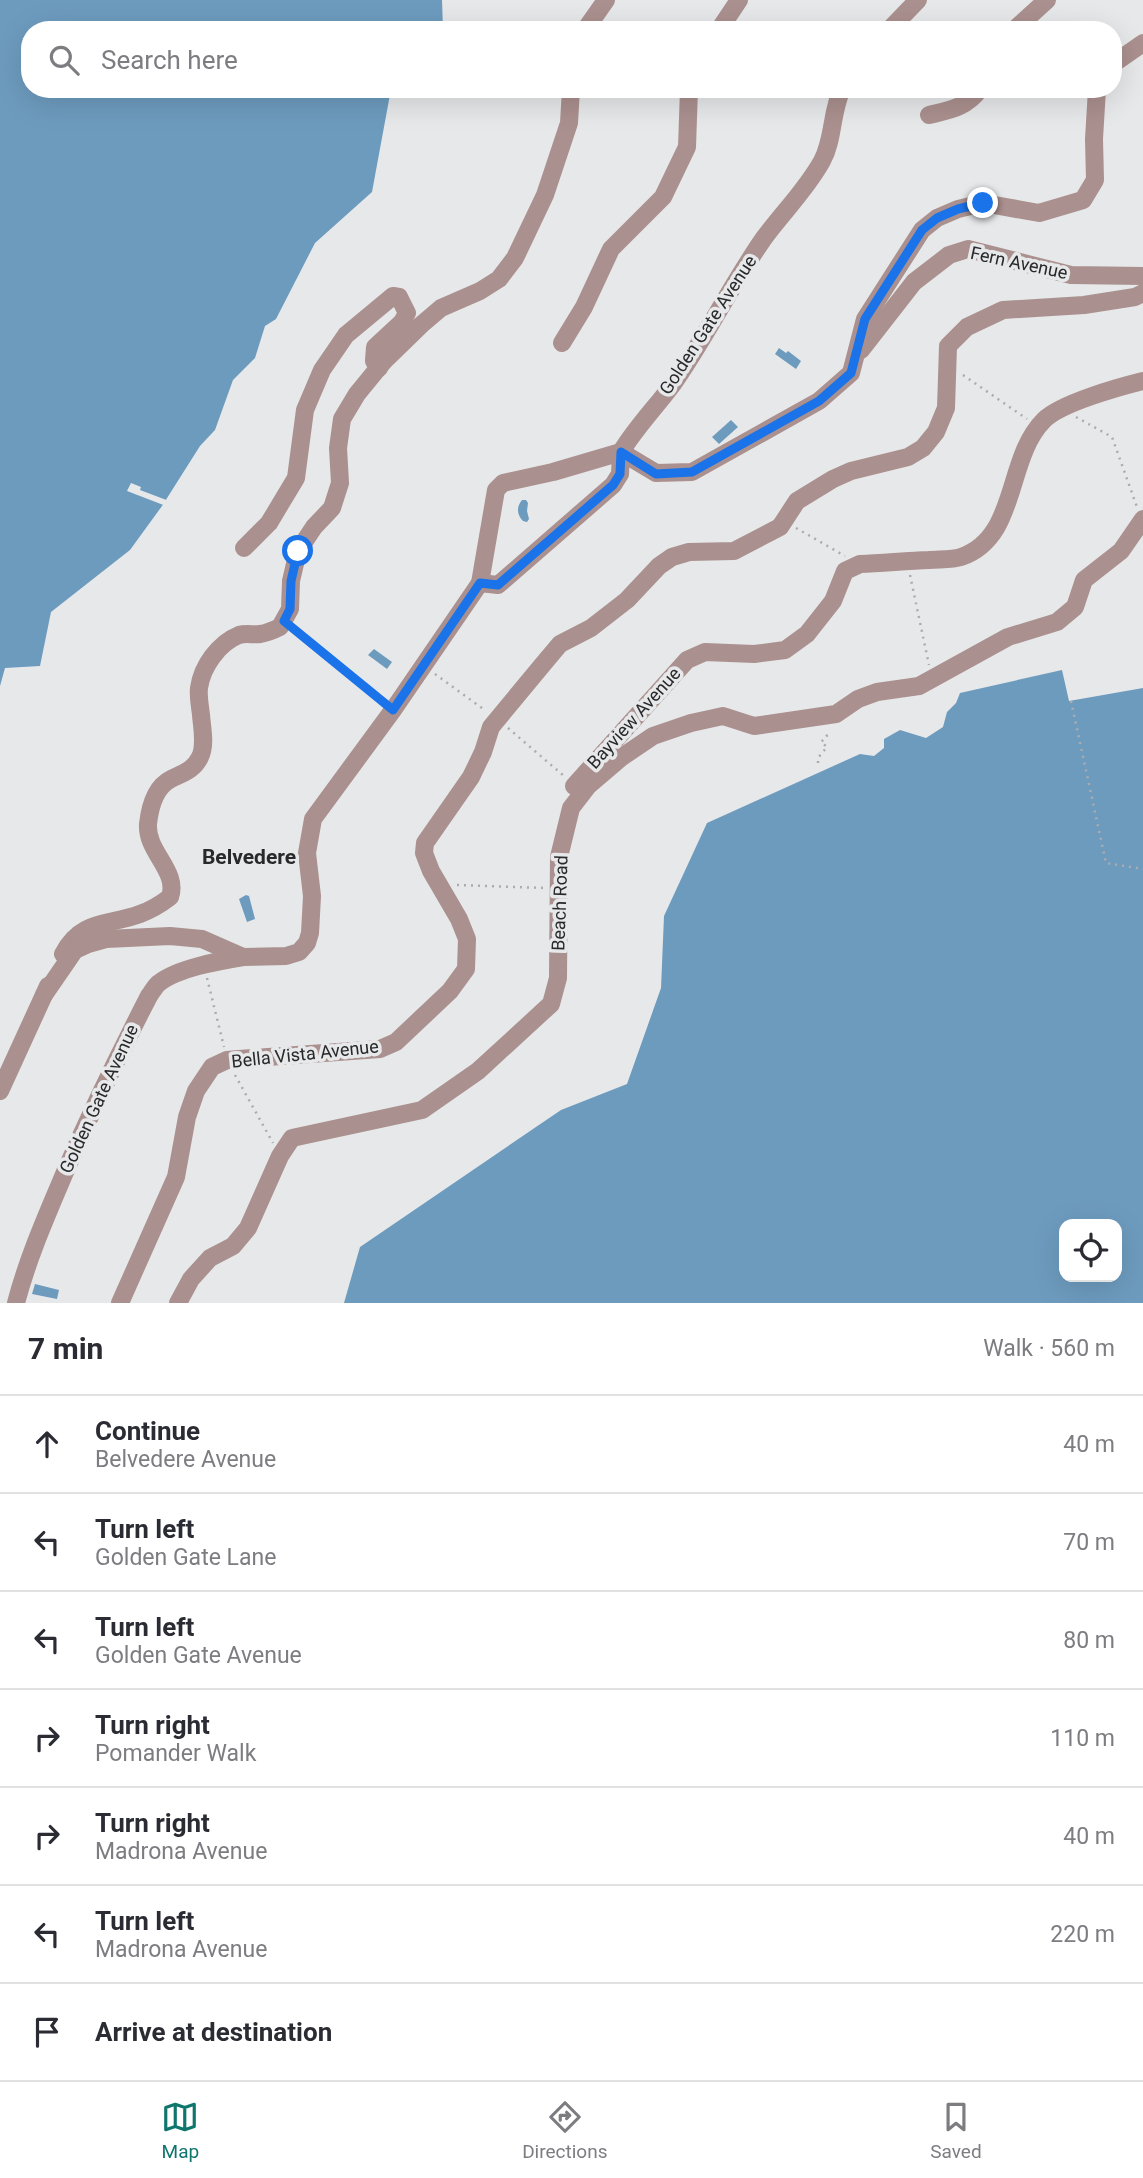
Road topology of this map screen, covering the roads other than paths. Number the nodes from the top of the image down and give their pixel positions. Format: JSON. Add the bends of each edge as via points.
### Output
{"nodes":[{"id":1,"x":606,"y":0,"type":"edge"},
{"id":2,"x":739,"y":0,"type":"edge"},
{"id":3,"x":918,"y":0,"type":"edge"},
{"id":4,"x":1047,"y":0,"type":"edge"},
{"id":5,"x":591,"y":21,"type":"edge"},
{"id":6,"x":725,"y":21,"type":"edge"},
{"id":7,"x":898,"y":21,"type":"edge"},
{"id":8,"x":1024,"y":21,"type":"edge"},
{"id":9,"x":1143,"y":43,"type":"edge"},
{"id":10,"x":1122,"y":58,"type":"edge"},
{"id":11,"x":570,"y":98,"type":"edge"},
{"id":12,"x":688,"y":98,"type":"edge"},
{"id":13,"x":838,"y":98,"type":"edge"},
{"id":14,"x":973,"y":98,"type":"edge"},
{"id":15,"x":1096,"y":98,"type":"edge"},
{"id":16,"x":929,"y":115,"type":"dead end"},
{"id":17,"x":1143,"y":276,"type":"edge"},
{"id":18,"x":1143,"y":293,"type":"edge"},
{"id":19,"x":562,"y":343,"type":"dead end"},
{"id":20,"x":857,"y":355,"type":"junction"},
{"id":21,"x":379,"y":368,"type":"junction"},
{"id":22,"x":1143,"y":380,"type":"edge"},
{"id":23,"x":621,"y":452,"type":"junction"},
{"id":24,"x":1142,"y":519,"type":"edge"},
{"id":25,"x":244,"y":548,"type":"dead end"},
{"id":26,"x":480,"y":583,"type":"junction"},
{"id":27,"x":559,"y":857,"type":"junction"},
{"id":28,"x":243,"y":957,"type":"junction"},
{"id":29,"x":44,"y":995,"type":"junction"},
{"id":30,"x":0,"y":1091,"type":"edge"},
{"id":31,"x":16,"y":1303,"type":"edge"},
{"id":32,"x":120,"y":1303,"type":"edge"},
{"id":33,"x":178,"y":1303,"type":"edge"}],
"edges":[{"from":1,"to":5,"type":"street"},
{"from":2,"to":6,"type":"street"},
{"from":3,"to":7,"type":"street"},
{"from":4,"to":8,"type":"street"},
{"from":9,"to":10,"type":"street"},
{"from":11,"to":21,"type":"street","via":[[569,123],[545,195],[515,258],[499,279],[441,308]]},
{"from":12,"to":19,"type":"street","via":[[687,147],[663,197],[611,249]]},
{"from":13,"to":23,"type":"street","name":"Golden Gate Avenue","via":[[822,160]]},
{"from":14,"to":16,"type":"street","via":[[960,108]]},
{"from":15,"to":20,"type":"street","via":[[1096,180],[1083,200],[1039,213],[983,203],[937,218],[922,230],[865,319]]},
{"from":17,"to":20,"type":"street","name":"Fern Avenue","via":[[1071,275],[968,249],[949,255],[914,282]]},
{"from":18,"to":32,"type":"street","name":"Bella Vista Avenue","via":[[1084,305],[1003,310],[967,327],[948,346],[946,408],[923,448],[908,457],[833,478],[797,502],[780,527],[733,551],[672,557],[592,628],[560,644],[491,727],[471,777],[425,843],[424,853],[467,939],[466,969],[450,991],[396,1042],[380,1049],[227,1060],[212,1067],[195,1091],[176,1177]]},
{"from":20,"to":23,"type":"street","via":[[851,373],[819,401],[692,472],[656,474]]},
{"from":21,"to":25,"type":"street","via":[[373,361],[375,347],[407,313],[398,297],[393,296],[346,335],[322,370],[305,411],[296,478],[269,523]]},
{"from":21,"to":29,"type":"street","via":[[342,419],[340,483],[332,508],[298,551],[290,609],[284,621],[280,627],[242,634],[222,644],[199,687],[201,757],[188,773],[157,789],[149,841],[171,880],[170,897],[140,914],[80,931],[67,945]]},
{"from":22,"to":27,"type":"street","name":"Bayview Avenue","via":[[1060,408],[1045,419],[1013,479],[999,525],[981,547],[959,558],[860,564],[845,571],[833,601],[807,634],[785,650],[705,652],[687,660],[574,785],[552,832]]},
{"from":23,"to":26,"type":"street","via":[[620,474],[613,485],[498,585]]},
{"from":23,"to":26,"type":"street","name":"Golden Gate Avenue","via":[[503,483],[493,501]]},
{"from":24,"to":27,"type":"street","name":"Beach Road","via":[[1121,551],[1084,580],[1075,607],[1057,622],[1008,637],[919,686],[877,692],[836,714],[754,726],[723,716],[653,736],[588,786],[571,808]]},
{"from":26,"to":28,"type":"street","name":"Golden Gate Avenue","via":[[313,819],[307,853],[312,896],[307,943],[286,957]]},
{"from":27,"to":33,"type":"street","name":"Beach Road","via":[[558,978],[551,1003],[478,1071],[422,1110],[292,1138],[248,1228],[233,1247],[210,1258]]},
{"from":28,"to":29,"type":"street","name":"Golden Gate Avenue","via":[[202,939],[106,939],[75,950]]},
{"from":28,"to":31,"type":"street","name":"Golden Gate Avenue","via":[[173,974],[149,996],[106,1079],[53,1200]]},
{"from":29,"to":30,"type":"street"}]}
